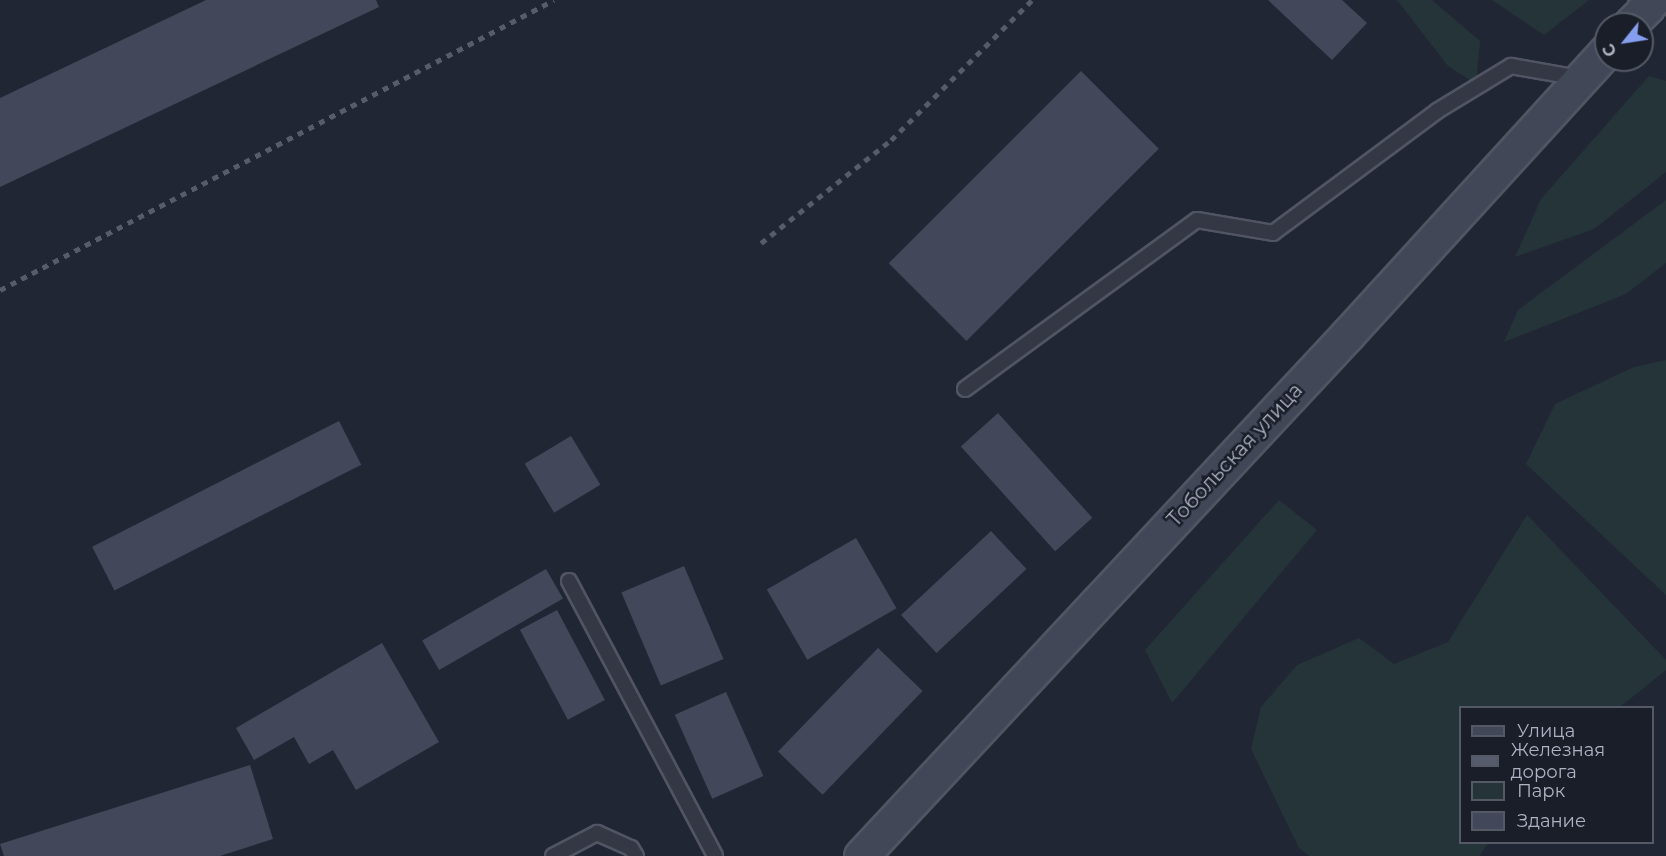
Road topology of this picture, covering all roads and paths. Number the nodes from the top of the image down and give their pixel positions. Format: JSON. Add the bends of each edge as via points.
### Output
{"nodes":[{"id":1,"x":1653,"y":0,"type":"edge"},
{"id":2,"x":1642,"y":12,"type":"edge"},
{"id":3,"x":1594,"y":64,"type":"edge"},
{"id":4,"x":1582,"y":78,"type":"junction"},
{"id":5,"x":965,"y":389,"type":"dead end"},
{"id":6,"x":568,"y":581,"type":"dead end"},
{"id":7,"x":553,"y":856,"type":"edge"},
{"id":8,"x":636,"y":856,"type":"edge"},
{"id":9,"x":715,"y":856,"type":"edge"},
{"id":10,"x":861,"y":856,"type":"edge"}],
"edges":[{"from":1,"to":2,"type":"main road"},
{"from":3,"to":4,"type":"main road","name":"Тобольская улица"},
{"from":4,"to":5,"type":"lane","via":[[1511,66],[1437,111],[1273,234],[1197,220]]},
{"from":4,"to":10,"type":"main road","name":"Тобольская улица"},
{"from":6,"to":9,"type":"lane"},
{"from":7,"to":8,"type":"lane","via":[[597,833],[631,848]]}]}
